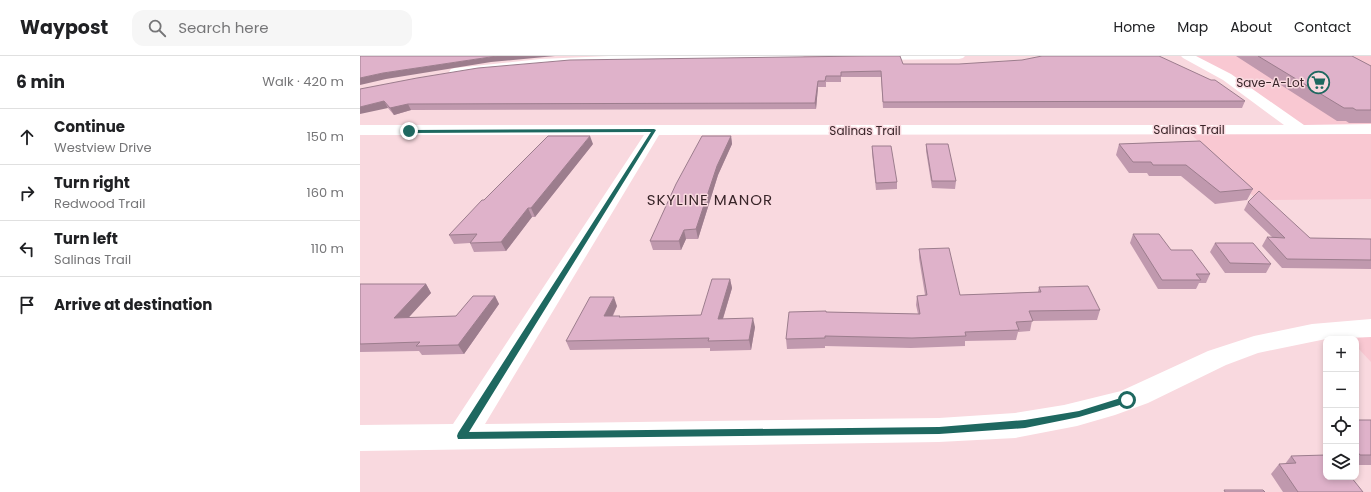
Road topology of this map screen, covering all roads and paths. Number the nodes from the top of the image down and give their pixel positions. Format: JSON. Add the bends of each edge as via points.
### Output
{"nodes":[{"id":1,"x":959,"y":56,"type":"edge"},
{"id":2,"x":1187,"y":56,"type":"edge"},
{"id":3,"x":808,"y":57,"type":"edge"},
{"id":4,"x":856,"y":57,"type":"edge"},
{"id":5,"x":442,"y":74,"type":"edge"},
{"id":6,"x":1300,"y":129,"type":"junction"},
{"id":7,"x":1371,"y":129,"type":"edge"},
{"id":8,"x":360,"y":130,"type":"edge"},
{"id":9,"x":654,"y":130,"type":"junction"},
{"id":10,"x":1371,"y":328,"type":"edge"},
{"id":11,"x":462,"y":436,"type":"junction"},
{"id":12,"x":360,"y":438,"type":"edge"}],
"edges":[{"from":1,"to":4,"type":"street"},
{"from":2,"to":6,"type":"street","via":[[1227,77]]},
{"from":3,"to":5,"type":"street","via":[[580,59],[514,64]]},
{"from":6,"to":7,"type":"street","name":"Salinas Trail"},
{"from":6,"to":9,"type":"street","name":"Salinas Trail"},
{"from":8,"to":9,"type":"street","name":"Salinas Trail"},
{"from":9,"to":11,"type":"street"},
{"from":10,"to":11,"type":"street","via":[[1301,334],[1253,344],[1216,358],[1127,400],[1079,414],[1025,424],[939,430]]},
{"from":11,"to":12,"type":"street"}]}
